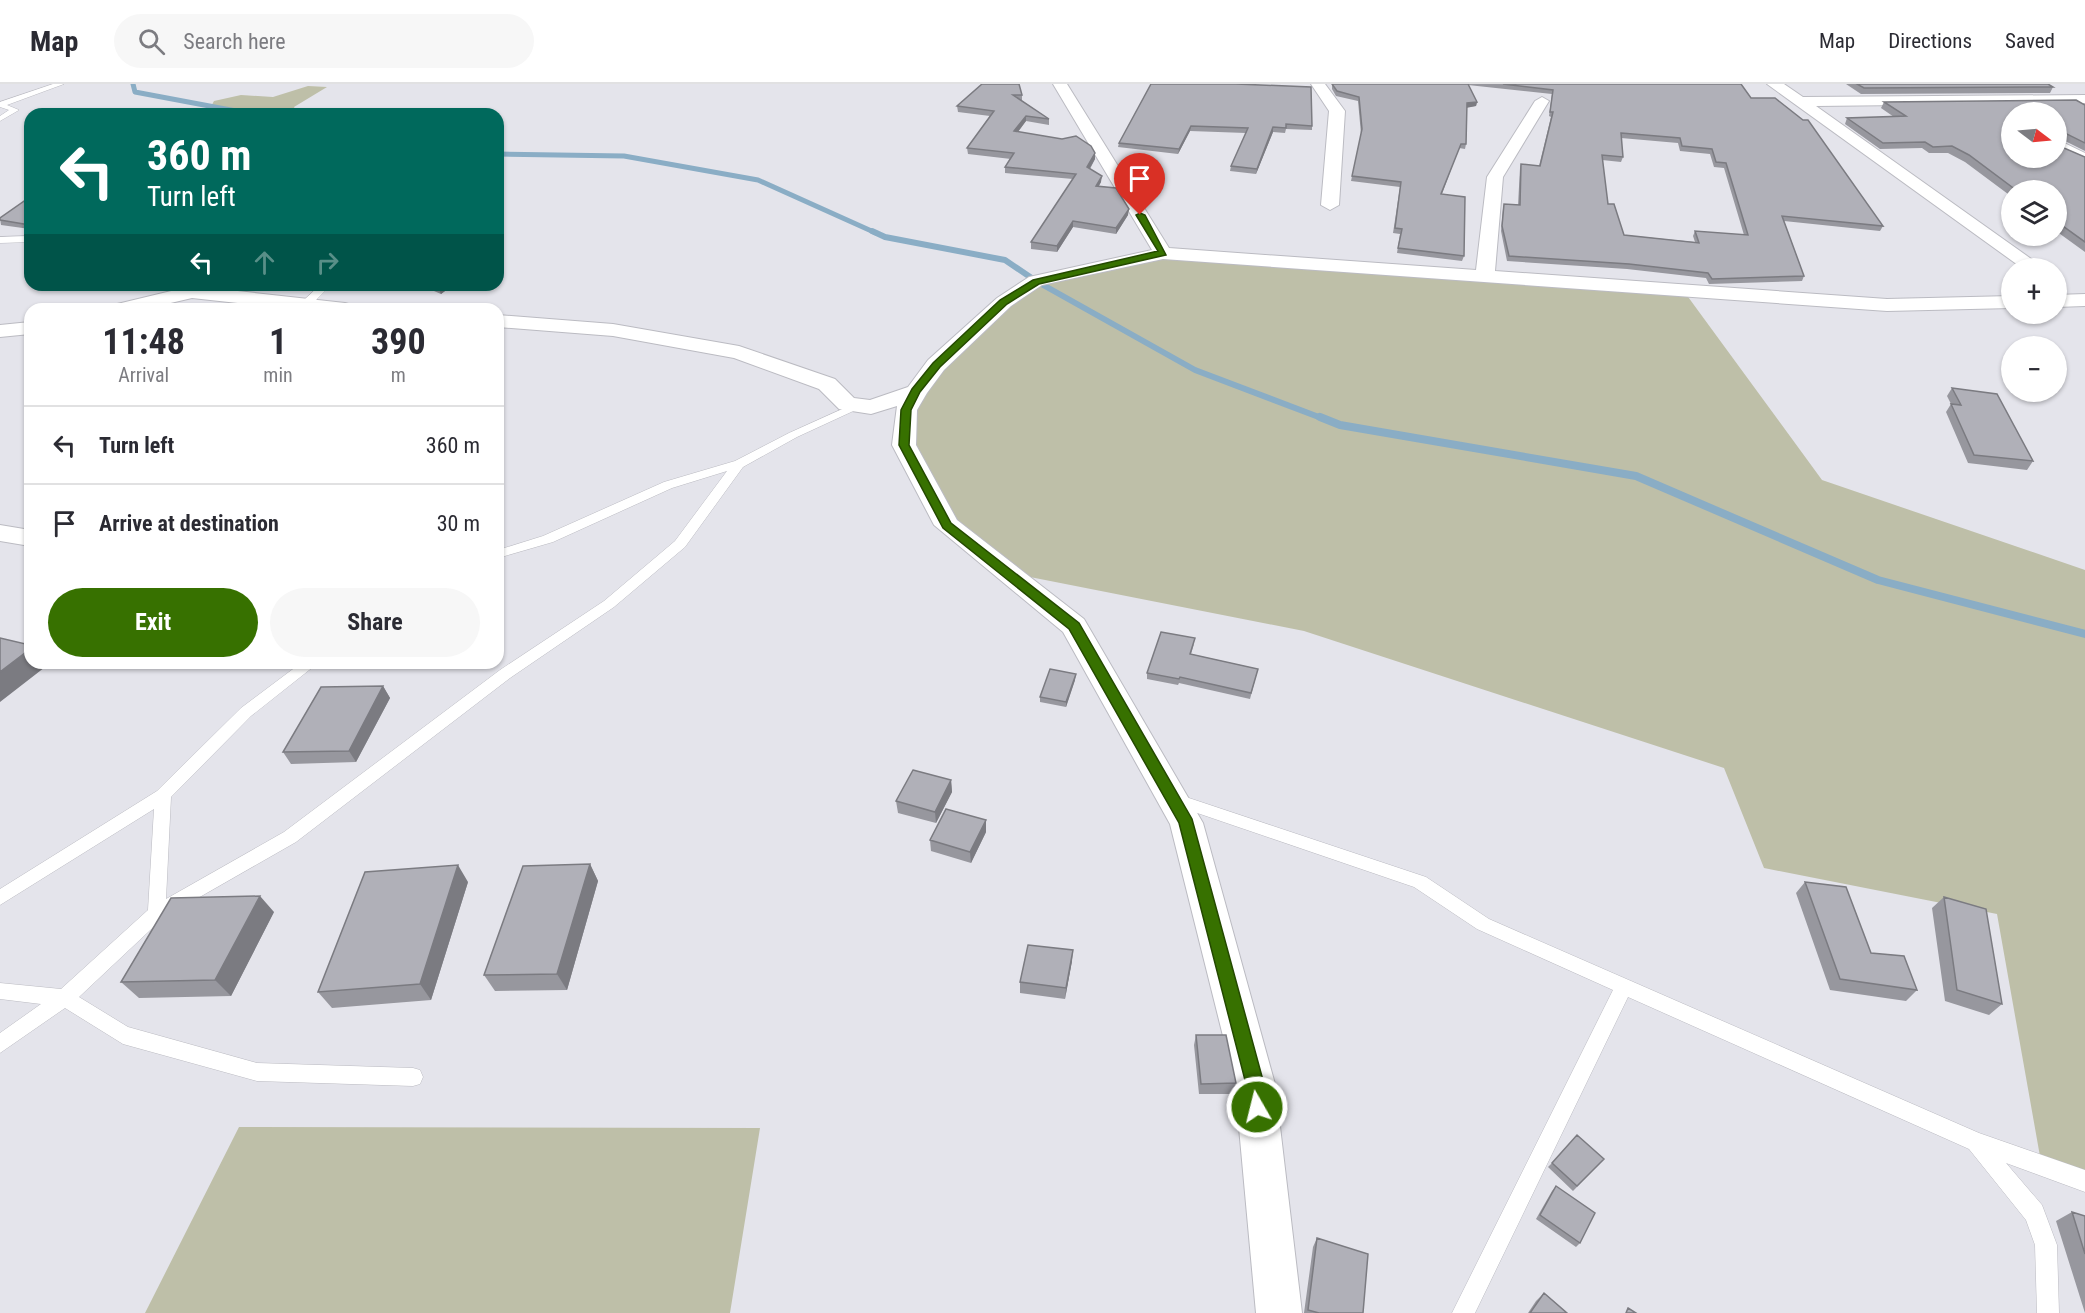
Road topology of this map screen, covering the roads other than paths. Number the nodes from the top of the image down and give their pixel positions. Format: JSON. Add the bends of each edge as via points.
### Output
{"nodes":[{"id":1,"x":60,"y":84,"type":"edge"},
{"id":2,"x":1060,"y":84,"type":"edge"},
{"id":3,"x":1318,"y":84,"type":"edge"},
{"id":4,"x":1774,"y":84,"type":"edge"},
{"id":5,"x":1950,"y":84,"type":"edge"},
{"id":6,"x":2085,"y":99,"type":"edge"},
{"id":7,"x":1978,"y":100,"type":"junction"},
{"id":8,"x":1542,"y":101,"type":"dead end"},
{"id":9,"x":1801,"y":102,"type":"junction"},
{"id":10,"x":2001,"y":113,"type":"edge"},
{"id":11,"x":0,"y":119,"type":"edge"},
{"id":12,"x":2067,"y":150,"type":"edge"},
{"id":13,"x":2085,"y":159,"type":"edge"},
{"id":14,"x":1330,"y":205,"type":"dead end"},
{"id":15,"x":24,"y":239,"type":"edge"},
{"id":16,"x":0,"y":240,"type":"edge"},
{"id":17,"x":1163,"y":253,"type":"junction"},
{"id":18,"x":2020,"y":258,"type":"edge"},
{"id":19,"x":1485,"y":276,"type":"junction"},
{"id":20,"x":320,"y":291,"type":"edge"},
{"id":21,"x":2067,"y":291,"type":"edge"},
{"id":22,"x":2082,"y":300,"type":"edge"},
{"id":23,"x":2067,"y":301,"type":"edge"},
{"id":24,"x":2001,"y":302,"type":"edge"},
{"id":25,"x":145,"y":303,"type":"edge"},
{"id":26,"x":296,"y":303,"type":"edge"},
{"id":27,"x":307,"y":303,"type":"edge"},
{"id":28,"x":504,"y":321,"type":"edge"},
{"id":29,"x":24,"y":329,"type":"edge"},
{"id":30,"x":0,"y":331,"type":"edge"},
{"id":31,"x":916,"y":392,"type":"junction"},
{"id":32,"x":858,"y":405,"type":"junction"},
{"id":33,"x":739,"y":464,"type":"junction"},
{"id":34,"x":0,"y":533,"type":"edge"},
{"id":35,"x":24,"y":537,"type":"edge"},
{"id":36,"x":504,"y":552,"type":"edge"},
{"id":37,"x":303,"y":669,"type":"edge"},
{"id":38,"x":163,"y":795,"type":"junction"},
{"id":39,"x":1172,"y":798,"type":"junction"},
{"id":40,"x":0,"y":898,"type":"edge"},
{"id":41,"x":157,"y":913,"type":"junction"},
{"id":42,"x":1624,"y":987,"type":"junction"},
{"id":43,"x":0,"y":991,"type":"edge"},
{"id":44,"x":65,"y":998,"type":"junction"},
{"id":45,"x":0,"y":1044,"type":"edge"},
{"id":46,"x":413,"y":1077,"type":"dead end"},
{"id":47,"x":1976,"y":1142,"type":"junction"},
{"id":48,"x":2085,"y":1180,"type":"edge"},
{"id":49,"x":1279,"y":1313,"type":"edge"},
{"id":50,"x":1463,"y":1313,"type":"edge"},
{"id":51,"x":2048,"y":1313,"type":"edge"}],
"edges":[{"from":1,"to":11,"type":"lane","via":[[0,105],[15,110]]},
{"from":2,"to":17,"type":"street"},
{"from":3,"to":14,"type":"street","via":[[1337,111]]},
{"from":4,"to":9,"type":"street"},
{"from":5,"to":7,"type":"street"},
{"from":6,"to":7,"type":"street"},
{"from":7,"to":9,"type":"street"},
{"from":7,"to":10,"type":"street"},
{"from":8,"to":19,"type":"street","via":[[1495,177]]},
{"from":9,"to":18,"type":"street"},
{"from":12,"to":13,"type":"street"},
{"from":15,"to":16,"type":"lane"},
{"from":17,"to":19,"type":"street"},
{"from":17,"to":31,"type":"street","via":[[1036,282],[1004,302],[936,365]]},
{"from":19,"to":24,"type":"street","via":[[1887,305]]},
{"from":20,"to":27,"type":"lane"},
{"from":21,"to":22,"type":"street"},
{"from":22,"to":23,"type":"street"},
{"from":25,"to":26,"type":"street","via":[[192,292]]},
{"from":28,"to":32,"type":"street","via":[[613,330],[739,352],[827,384],[847,404]]},
{"from":29,"to":30,"type":"street"},
{"from":31,"to":32,"type":"street","via":[[871,407]]},
{"from":31,"to":39,"type":"street","via":[[906,410],[904,445],[947,525],[1074,626]]},
{"from":32,"to":33,"type":"lane"},
{"from":33,"to":36,"type":"lane","via":[[668,485],[548,539]]},
{"from":33,"to":41,"type":"lane","via":[[680,544],[609,604],[505,674],[290,837]]},
{"from":34,"to":35,"type":"street"},
{"from":37,"to":38,"type":"lane","via":[[246,712]]},
{"from":38,"to":40,"type":"lane"},
{"from":38,"to":41,"type":"lane"},
{"from":39,"to":42,"type":"lane","via":[[1420,882],[1483,924]]},
{"from":39,"to":49,"type":"street","via":[[1186,823],[1255,1084]]},
{"from":41,"to":44,"type":"lane"},
{"from":42,"to":47,"type":"lane"},
{"from":42,"to":50,"type":"lane"},
{"from":43,"to":44,"type":"lane"},
{"from":44,"to":45,"type":"lane"},
{"from":44,"to":46,"type":"lane","via":[[123,1035],[257,1072]]},
{"from":47,"to":48,"type":"lane"},
{"from":47,"to":51,"type":"lane","via":[[2034,1213],[2046,1245]]}]}
